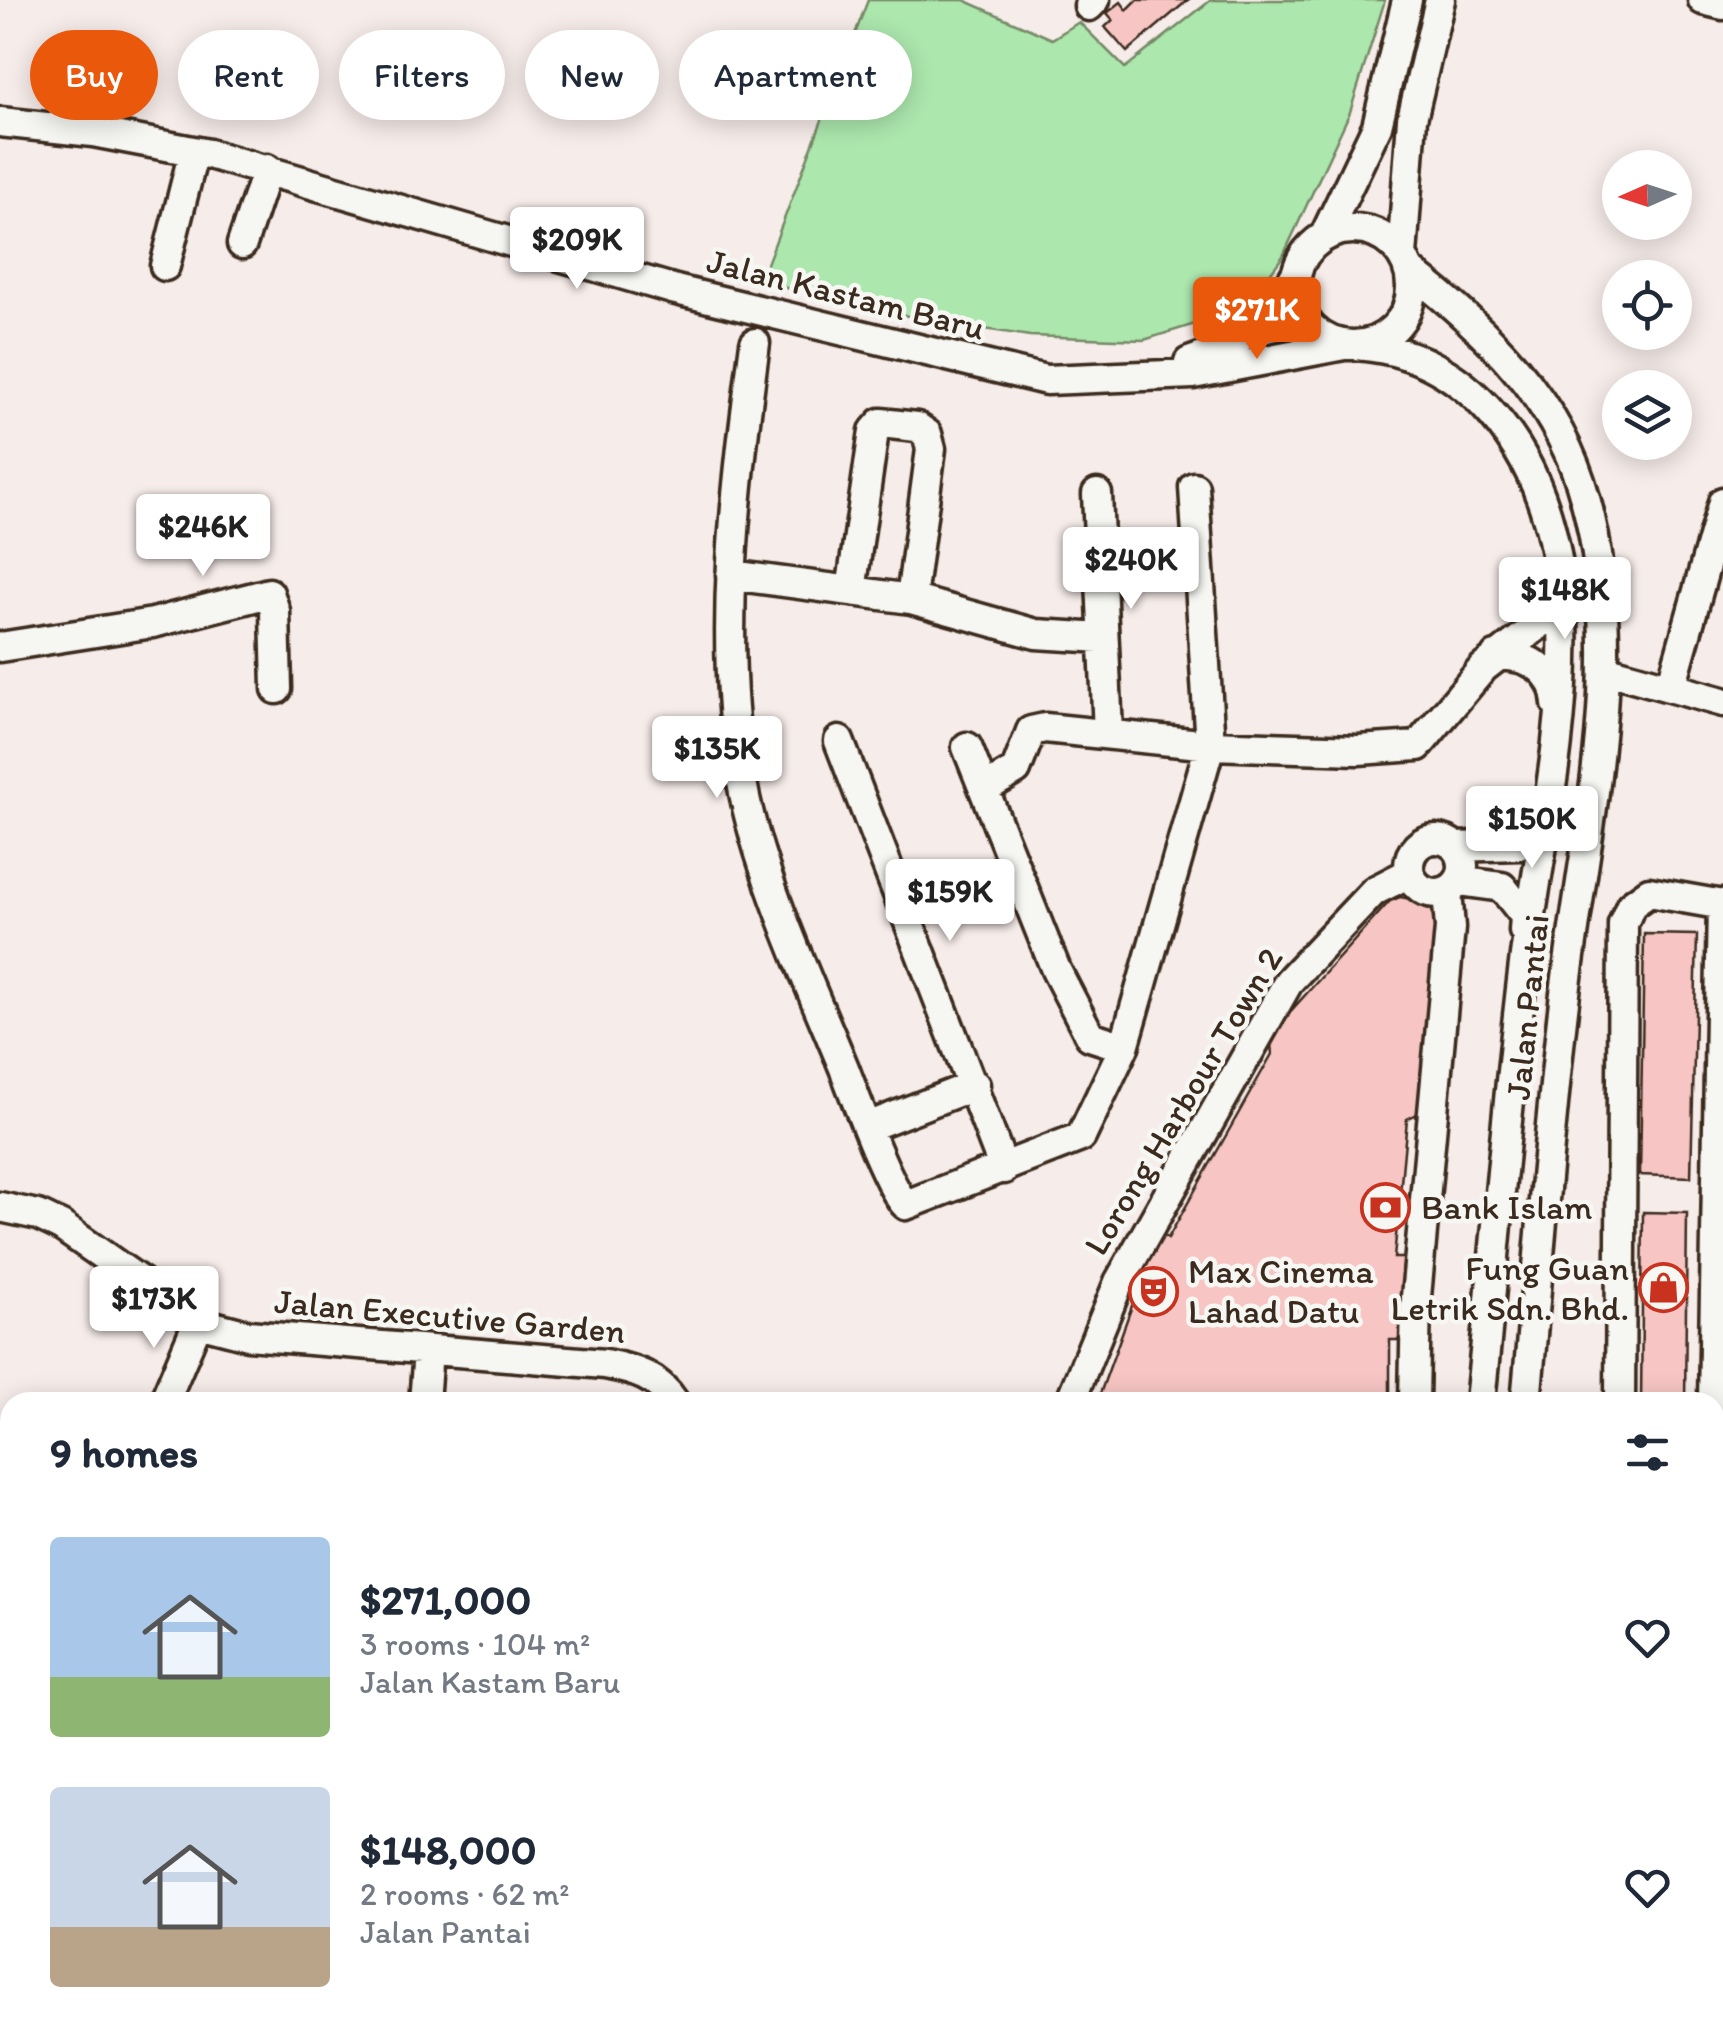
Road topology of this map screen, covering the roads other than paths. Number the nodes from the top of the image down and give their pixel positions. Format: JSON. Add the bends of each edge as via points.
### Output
{"nodes":[{"id":1,"x":1407,"y":0,"type":"edge"},
{"id":2,"x":1440,"y":0,"type":"edge"},
{"id":3,"x":1703,"y":0,"type":"edge"},
{"id":4,"x":1723,"y":6,"type":"edge"},
{"id":5,"x":0,"y":122,"type":"edge"},
{"id":6,"x":194,"y":151,"type":"junction"},
{"id":7,"x":267,"y":169,"type":"junction"},
{"id":8,"x":1324,"y":237,"type":"junction"},
{"id":9,"x":242,"y":244,"type":"dead end"},
{"id":10,"x":1405,"y":262,"type":"junction"},
{"id":11,"x":166,"y":266,"type":"dead end"},
{"id":12,"x":1297,"y":272,"type":"junction"},
{"id":13,"x":755,"y":343,"type":"dead end"},
{"id":14,"x":1349,"y":345,"type":"junction"},
{"id":15,"x":1154,"y":373,"type":"junction"},
{"id":16,"x":1194,"y":487,"type":"dead end"},
{"id":17,"x":1096,"y":494,"type":"dead end"},
{"id":18,"x":1723,"y":502,"type":"edge"},
{"id":19,"x":1558,"y":574,"type":"junction"},
{"id":20,"x":731,"y":575,"type":"junction"},
{"id":21,"x":851,"y":591,"type":"junction"},
{"id":22,"x":912,"y":599,"type":"junction"},
{"id":23,"x":1103,"y":638,"type":"junction"},
{"id":24,"x":0,"y":647,"type":"edge"},
{"id":25,"x":1496,"y":656,"type":"junction"},
{"id":26,"x":1604,"y":669,"type":"junction"},
{"id":27,"x":1671,"y":687,"type":"junction"},
{"id":28,"x":277,"y":689,"type":"dead end"},
{"id":29,"x":1723,"y":702,"type":"edge"},
{"id":30,"x":1557,"y":710,"type":"junction"},
{"id":31,"x":1108,"y":732,"type":"junction"},
{"id":32,"x":839,"y":741,"type":"dead end"},
{"id":33,"x":1210,"y":744,"type":"junction"},
{"id":34,"x":967,"y":747,"type":"dead end"},
{"id":35,"x":984,"y":789,"type":"junction"},
{"id":36,"x":1548,"y":806,"type":"junction"},
{"id":37,"x":1455,"y":846,"type":"junction"},
{"id":38,"x":1409,"y":873,"type":"junction"},
{"id":39,"x":1453,"y":886,"type":"junction"},
{"id":40,"x":1722,"y":904,"type":"edge"},
{"id":41,"x":1524,"y":962,"type":"junction"},
{"id":42,"x":1124,"y":1047,"type":"junction"},
{"id":43,"x":975,"y":1086,"type":"junction"},
{"id":44,"x":870,"y":1126,"type":"junction"},
{"id":45,"x":1004,"y":1169,"type":"junction"},
{"id":46,"x":0,"y":1207,"type":"edge"},
{"id":47,"x":198,"y":1322,"type":"junction"},
{"id":48,"x":428,"y":1352,"type":"junction"},
{"id":49,"x":168,"y":1392,"type":"edge"},
{"id":50,"x":425,"y":1392,"type":"edge"},
{"id":51,"x":668,"y":1392,"type":"edge"},
{"id":52,"x":1074,"y":1392,"type":"edge"},
{"id":53,"x":1414,"y":1392,"type":"edge"},
{"id":54,"x":1481,"y":1392,"type":"edge"},
{"id":55,"x":1527,"y":1392,"type":"edge"},
{"id":56,"x":1620,"y":1392,"type":"edge"},
{"id":57,"x":1714,"y":1392,"type":"edge"}],
"edges":[{"from":1,"to":8,"type":"street","via":[[1377,126]]},
{"from":2,"to":10,"type":"street","via":[[1412,118]]},
{"from":3,"to":4,"type":"street"},
{"from":5,"to":6,"type":"street","name":"Jalan Kastam Baru"},
{"from":6,"to":7,"type":"street","name":"Jalan Kastam Baru"},
{"from":6,"to":11,"type":"street"},
{"from":7,"to":9,"type":"street"},
{"from":7,"to":15,"type":"street","name":"Jalan Kastam Baru","via":[[676,290],[987,368],[1046,380]]},
{"from":8,"to":10,"type":"street","via":[[1340,230],[1375,233]]},
{"from":8,"to":12,"type":"street"},
{"from":10,"to":14,"type":"street","via":[[1411,286],[1400,321],[1372,342]]},
{"from":10,"to":26,"type":"street","name":"Jalan Pantai","via":[[1486,338],[1549,412],[1586,498]]},
{"from":12,"to":14,"type":"street","via":[[1300,310],[1310,327]]},
{"from":12,"to":15,"type":"street","name":"Jalan Kastam Baru","via":[[1260,326],[1222,351]]},
{"from":13,"to":20,"type":"street"},
{"from":14,"to":15,"type":"street","name":"Jalan Kastam Baru","via":[[1193,374]]},
{"from":14,"to":19,"type":"street","name":"Jalan Pantai","via":[[1388,347],[1469,387],[1508,432],[1534,477],[1554,534]]},
{"from":16,"to":33,"type":"street"},
{"from":17,"to":23,"type":"street"},
{"from":18,"to":27,"type":"street"},
{"from":19,"to":25,"type":"street","via":[[1550,616]]},
{"from":19,"to":30,"type":"street","name":"Jalan Pantai","via":[[1563,656]]},
{"from":20,"to":21,"type":"street"},
{"from":20,"to":44,"type":"street","via":[[734,694],[750,818]]},
{"from":21,"to":22,"type":"street"},
{"from":21,"to":22,"type":"street","via":[[874,431],[895,423],[927,434],[930,448]]},
{"from":22,"to":23,"type":"street","via":[[1036,634]]},
{"from":23,"to":31,"type":"street"},
{"from":24,"to":28,"type":"street","via":[[153,622],[269,593]]},
{"from":25,"to":30,"type":"street","via":[[1540,667]]},
{"from":25,"to":33,"type":"street","via":[[1418,746]]},
{"from":26,"to":27,"type":"street"},
{"from":26,"to":55,"type":"street","name":"Jalan Pantai","via":[[1562,1011]]},
{"from":27,"to":29,"type":"street"},
{"from":30,"to":36,"type":"street","name":"Jalan Pantai"},
{"from":31,"to":33,"type":"street"},
{"from":31,"to":35,"type":"street","via":[[1030,730],[1016,770]]},
{"from":32,"to":43,"type":"street"},
{"from":33,"to":42,"type":"street"},
{"from":34,"to":35,"type":"street"},
{"from":35,"to":42,"type":"street","via":[[1056,970],[1090,1036]]},
{"from":36,"to":37,"type":"street","via":[[1541,834],[1520,846]]},
{"from":36,"to":41,"type":"street","name":"Jalan Pantai"},
{"from":37,"to":38,"type":"street","via":[[1440,839],[1422,842],[1410,855]]},
{"from":37,"to":39,"type":"street","via":[[1463,863]]},
{"from":38,"to":39,"type":"street","via":[[1428,892]]},
{"from":38,"to":52,"type":"street","name":"Lorong Harbour Town 2","via":[[1374,892],[1289,981],[1118,1282]]},
{"from":39,"to":41,"type":"street","via":[[1502,886],[1525,916]]},
{"from":39,"to":53,"type":"street","via":[[1416,1296]]},
{"from":40,"to":56,"type":"street","via":[[1649,892],[1623,924]]},
{"from":40,"to":57,"type":"street"},
{"from":41,"to":54,"type":"street","name":"Jalan Pantai"},
{"from":42,"to":45,"type":"street","via":[[1081,1137]]},
{"from":43,"to":44,"type":"street"},
{"from":43,"to":45,"type":"street"},
{"from":44,"to":45,"type":"street","via":[[906,1206]]},
{"from":46,"to":47,"type":"street","name":"Jalan Executive Garden","via":[[61,1226]]},
{"from":47,"to":48,"type":"street","name":"Jalan Executive Garden","via":[[248,1335]]},
{"from":47,"to":49,"type":"street"},
{"from":48,"to":50,"type":"street"},
{"from":48,"to":51,"type":"street","name":"Jalan Executive Garden","via":[[638,1370]]}]}
